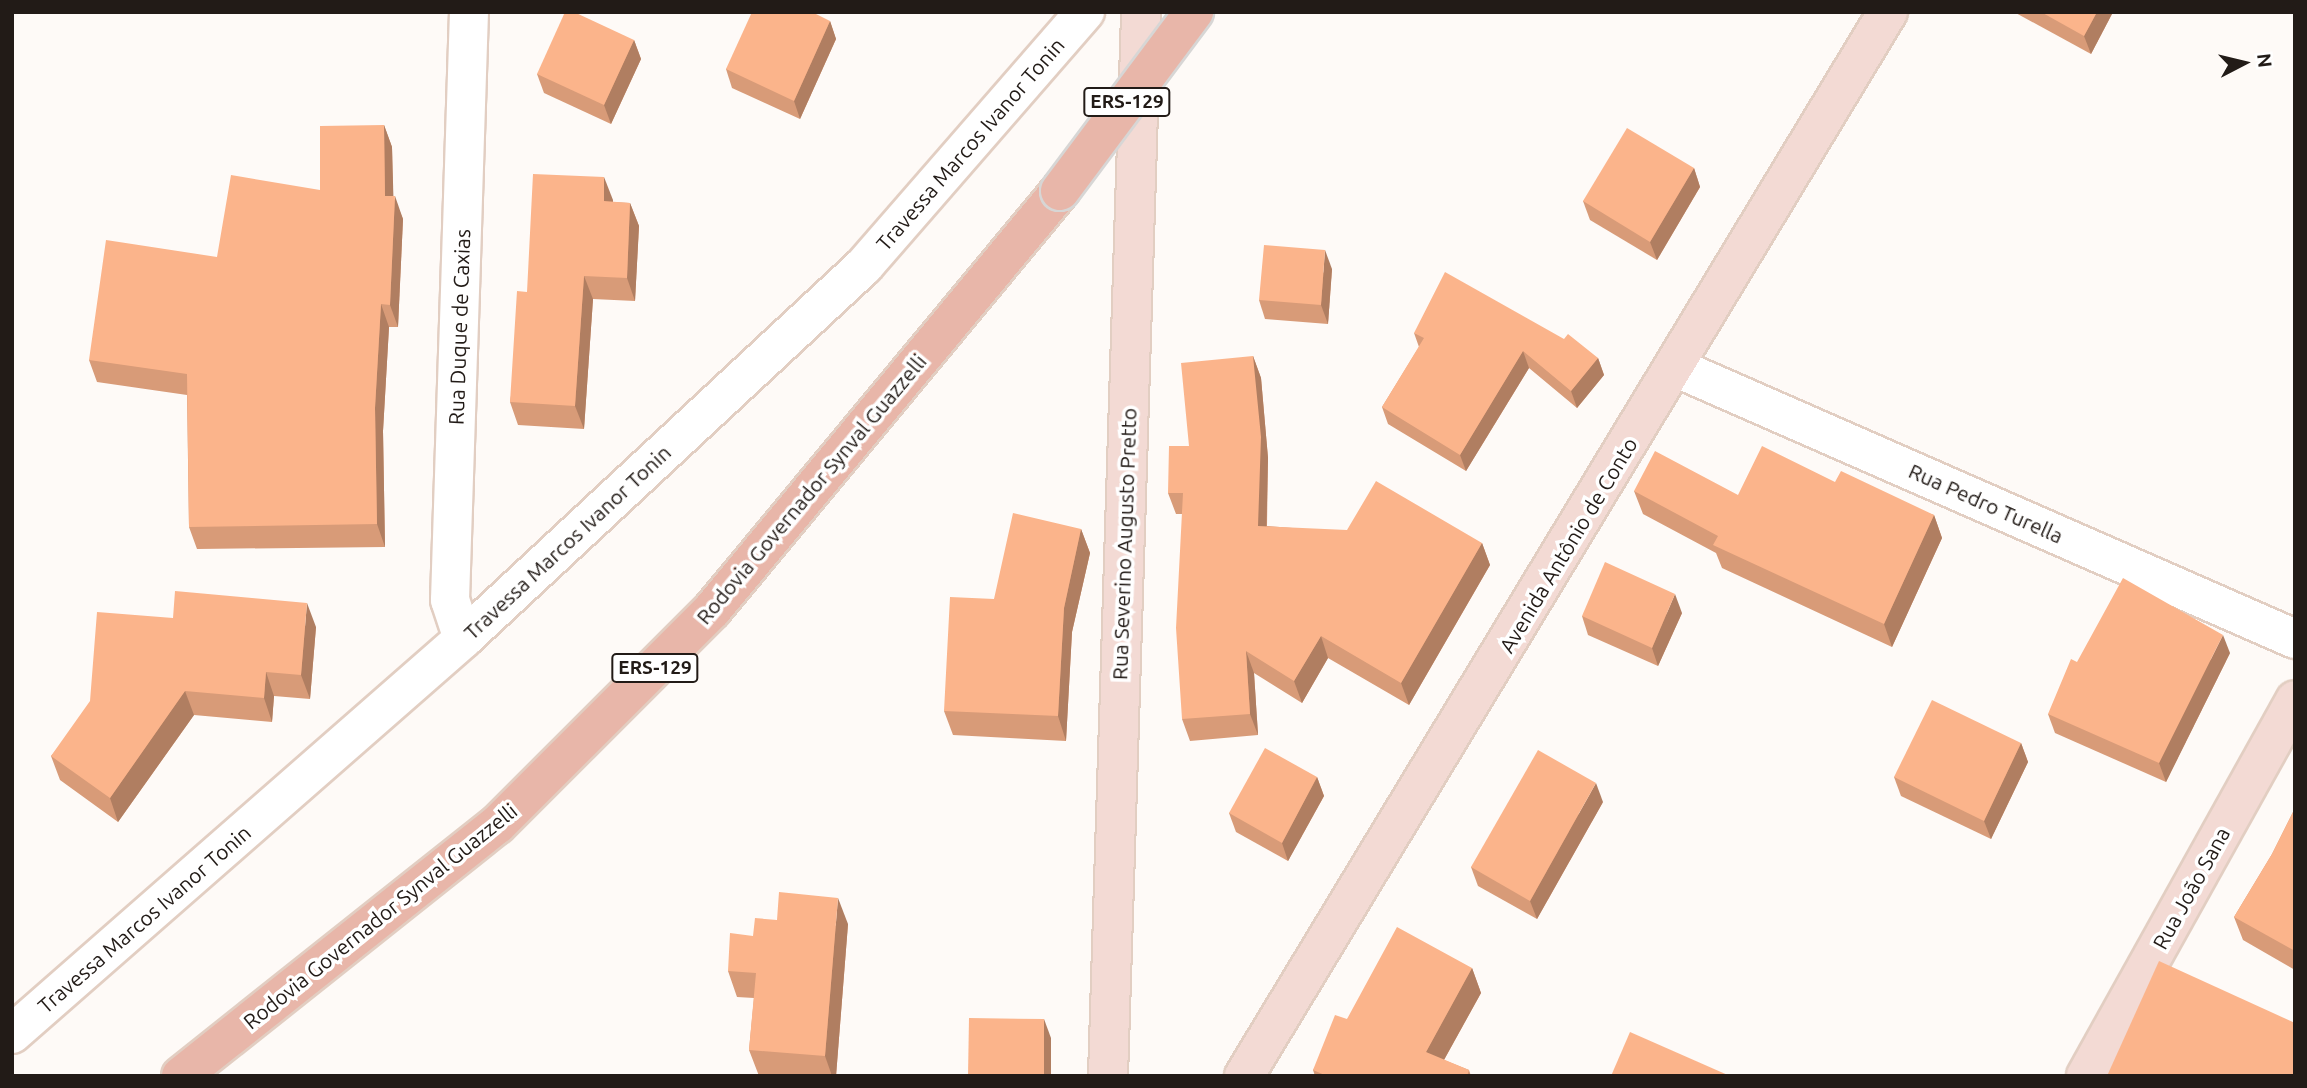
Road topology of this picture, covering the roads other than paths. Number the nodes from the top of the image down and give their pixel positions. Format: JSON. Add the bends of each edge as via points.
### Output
{"nodes":[{"id":1,"x":469,"y":12,"type":"edge"},
{"id":2,"x":1085,"y":12,"type":"edge"},
{"id":3,"x":1141,"y":12,"type":"edge"},
{"id":4,"x":1194,"y":12,"type":"edge"},
{"id":5,"x":1888,"y":12,"type":"edge"},
{"id":6,"x":1677,"y":368,"type":"junction"},
{"id":7,"x":463,"y":639,"type":"junction"},
{"id":8,"x":2295,"y":639,"type":"edge"},
{"id":9,"x":2295,"y":700,"type":"edge"},
{"id":10,"x":12,"y":1034,"type":"edge"},
{"id":11,"x":181,"y":1076,"type":"edge"},
{"id":12,"x":1108,"y":1076,"type":"edge"},
{"id":13,"x":1244,"y":1076,"type":"edge"},
{"id":14,"x":2086,"y":1076,"type":"edge"}],
"edges":[{"from":1,"to":7,"type":"street","name":"Rua Duque de Caxias","via":[[450,600]]},
{"from":2,"to":7,"type":"street","name":"Travessa Marcos Ivanor Tonin","via":[[863,266]]},
{"from":3,"to":12,"type":"street","name":"Rua Severino Augusto Pretto"},
{"from":4,"to":11,"type":"main road","name":"Rodovia Governador Synval Guazzelli","number":"ERS-129","bridge":true,"via":[[1060,191],[712,610],[497,825]]},
{"from":5,"to":6,"type":"street","name":"Avenida Antônio de Conto"},
{"from":6,"to":8,"type":"street","name":"Rua Pedro Turella"},
{"from":6,"to":13,"type":"street","name":"Avenida Antônio de Conto"},
{"from":7,"to":10,"type":"street","name":"Travessa Marcos Ivanor Tonin"},
{"from":9,"to":14,"type":"street","name":"Rua João Sana"}]}
